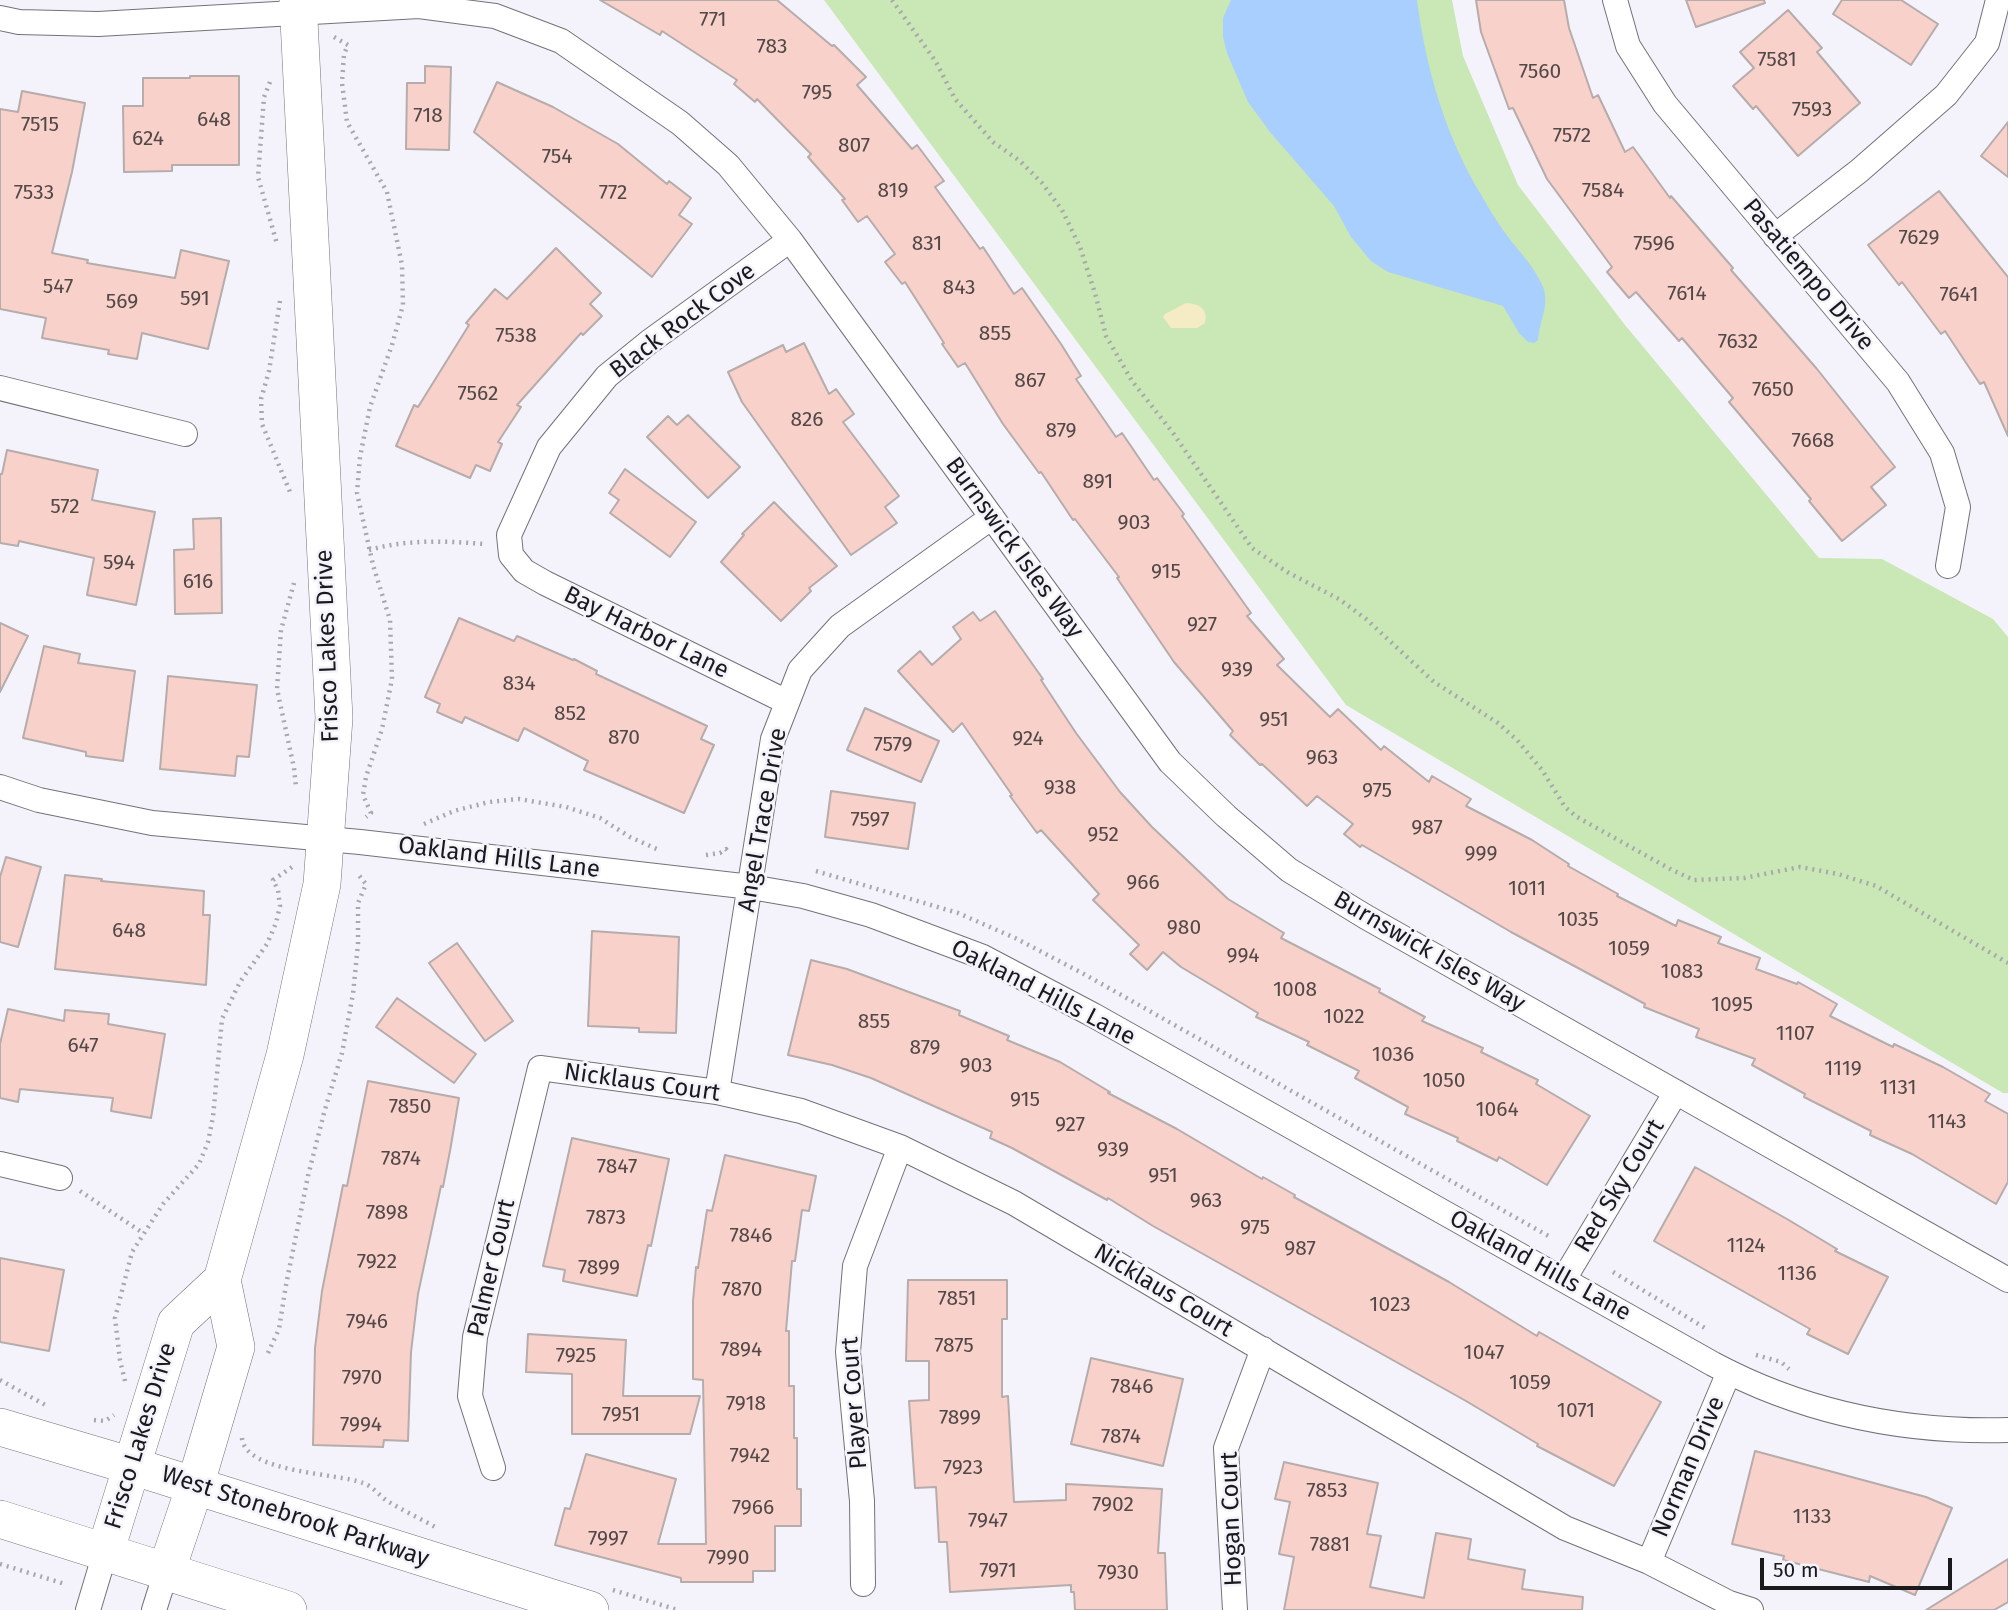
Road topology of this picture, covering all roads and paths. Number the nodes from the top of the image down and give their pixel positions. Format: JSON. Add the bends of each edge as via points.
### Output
{"nodes":[{"id":1,"x":892,"y":0,"type":"edge"},
{"id":2,"x":1615,"y":0,"type":"edge"},
{"id":3,"x":1998,"y":0,"type":"edge"},
{"id":4,"x":298,"y":7,"type":"edge"},
{"id":5,"x":0,"y":18,"type":"edge"},
{"id":6,"x":333,"y":36,"type":"dead end"},
{"id":7,"x":271,"y":80,"type":"dead end"},
{"id":8,"x":1775,"y":236,"type":"junction"},
{"id":9,"x":790,"y":240,"type":"junction"},
{"id":10,"x":280,"y":255,"type":"dead end"},
{"id":11,"x":280,"y":293,"type":"dead end"},
{"id":12,"x":0,"y":388,"type":"edge"},
{"id":13,"x":185,"y":434,"type":"dead end"},
{"id":14,"x":293,"y":502,"type":"dead end"},
{"id":15,"x":992,"y":517,"type":"junction"},
{"id":16,"x":369,"y":550,"type":"junction"},
{"id":17,"x":511,"y":550,"type":"junction"},
{"id":18,"x":1948,"y":566,"type":"dead end"},
{"id":19,"x":294,"y":575,"type":"dead end"},
{"id":20,"x":787,"y":702,"type":"junction"},
{"id":21,"x":0,"y":787,"type":"edge"},
{"id":22,"x":296,"y":790,"type":"dead end"},
{"id":23,"x":372,"y":813,"type":"junction"},
{"id":24,"x":378,"y":818,"type":"dead end"},
{"id":25,"x":362,"y":820,"type":"dead end"},
{"id":26,"x":414,"y":826,"type":"dead end"},
{"id":27,"x":325,"y":839,"type":"junction"},
{"id":28,"x":665,"y":852,"type":"dead end"},
{"id":29,"x":693,"y":856,"type":"dead end"},
{"id":30,"x":734,"y":859,"type":"dead end"},
{"id":31,"x":292,"y":866,"type":"dead end"},
{"id":32,"x":357,"y":873,"type":"dead end"},
{"id":33,"x":751,"y":887,"type":"junction"},
{"id":34,"x":2008,"y":962,"type":"edge"},
{"id":35,"x":540,"y":1068,"type":"joint"},
{"id":36,"x":717,"y":1092,"type":"junction"},
{"id":37,"x":1676,"y":1092,"type":"junction"},
{"id":38,"x":900,"y":1147,"type":"junction"},
{"id":39,"x":0,"y":1164,"type":"edge"},
{"id":40,"x":60,"y":1178,"type":"joint"},
{"id":41,"x":143,"y":1233,"type":"junction"},
{"id":42,"x":1613,"y":1272,"type":"dead end"},
{"id":43,"x":1564,"y":1279,"type":"junction"},
{"id":44,"x":222,"y":1280,"type":"junction"},
{"id":45,"x":2008,"y":1280,"type":"edge"},
{"id":46,"x":1716,"y":1335,"type":"dead end"},
{"id":47,"x":1263,"y":1349,"type":"junction"},
{"id":48,"x":1745,"y":1350,"type":"dead end"},
{"id":49,"x":264,"y":1364,"type":"dead end"},
{"id":50,"x":1729,"y":1373,"type":"junction"},
{"id":51,"x":1792,"y":1373,"type":"dead end"},
{"id":52,"x":0,"y":1380,"type":"edge"},
{"id":53,"x":126,"y":1384,"type":"dead end"},
{"id":54,"x":120,"y":1407,"type":"dead end"},
{"id":55,"x":53,"y":1409,"type":"dead end"},
{"id":56,"x":83,"y":1420,"type":"dead end"},
{"id":57,"x":0,"y":1427,"type":"edge"},
{"id":58,"x":2008,"y":1430,"type":"edge"},
{"id":59,"x":242,"y":1433,"type":"dead end"},
{"id":60,"x":132,"y":1465,"type":"junction"},
{"id":61,"x":493,"y":1468,"type":"dead end"},
{"id":62,"x":195,"y":1486,"type":"junction"},
{"id":63,"x":0,"y":1520,"type":"edge"},
{"id":64,"x":445,"y":1532,"type":"dead end"},
{"id":65,"x":105,"y":1553,"type":"junction"},
{"id":66,"x":1649,"y":1562,"type":"junction"},
{"id":67,"x":0,"y":1564,"type":"edge"},
{"id":68,"x":166,"y":1572,"type":"junction"},
{"id":69,"x":65,"y":1584,"type":"dead end"},
{"id":70,"x":863,"y":1584,"type":"dead end"},
{"id":71,"x":601,"y":1600,"type":"edge"},
{"id":72,"x":88,"y":1610,"type":"edge"},
{"id":73,"x":153,"y":1610,"type":"edge"},
{"id":74,"x":288,"y":1610,"type":"edge"},
{"id":75,"x":678,"y":1610,"type":"edge"},
{"id":76,"x":1235,"y":1610,"type":"edge"},
{"id":77,"x":1751,"y":1610,"type":"edge"}],
"edges":[{"from":1,"to":34,"type":"path","via":[[936,62],[955,99],[993,142],[1042,183],[1062,210],[1080,247],[1106,336],[1132,381],[1252,548],[1339,599],[1434,682],[1498,723],[1517,740],[1577,817],[1672,870],[1693,880],[1744,878],[1800,867],[1838,874],[1876,886]]},
{"from":2,"to":8,"type":"street","name":"Pasatiempo Drive","via":[[1628,46],[1665,104]]},
{"from":3,"to":8,"type":"street","via":[[1987,43],[1946,95],[1860,171]]},
{"from":4,"to":5,"type":"street","name":"Burnswick Isles Way","via":[[99,24]]},
{"from":4,"to":9,"type":"street","name":"Burnswick Isles Way","via":[[418,6],[495,16],[561,41],[680,123],[729,166]]},
{"from":4,"to":27,"type":"street","name":"Frisco Lakes Drive","via":[[334,718]]},
{"from":6,"to":16,"type":"path","via":[[348,45],[342,83],[347,122],[387,192],[402,265],[403,305],[370,407],[360,457],[357,492]]},
{"from":7,"to":10,"type":"path","via":[[264,97],[258,177]]},
{"from":8,"to":18,"type":"street","name":"Pasatiempo Drive","via":[[1898,382],[1942,453],[1958,507]]},
{"from":9,"to":15,"type":"street","name":"Burnswick Isles Way"},
{"from":9,"to":17,"type":"street","name":"Black Rock Cove","via":[[607,376],[549,447],[509,535]]},
{"from":11,"to":14,"type":"path","via":[[261,399],[262,424]]},
{"from":12,"to":13,"type":"street"},
{"from":15,"to":20,"type":"street","name":"Angel Trace Drive","via":[[840,626],[800,670]]},
{"from":15,"to":37,"type":"street","name":"Burnswick Isles Way","via":[[1170,762],[1289,870]]},
{"from":16,"to":17,"type":"path","via":[[412,541]]},
{"from":16,"to":23,"type":"path","via":[[390,620],[392,679],[363,795]]},
{"from":17,"to":20,"type":"street","name":"Bay Harbor Lane","via":[[524,571],[545,583]]},
{"from":19,"to":22,"type":"path","via":[[281,630],[277,689]]},
{"from":20,"to":33,"type":"street","name":"Angel Trace Drive","via":[[773,739]]},
{"from":21,"to":27,"type":"street","name":"Oakland Hills Lane","via":[[39,800],[152,823]]},
{"from":23,"to":24,"type":"path"},
{"from":23,"to":25,"type":"path"},
{"from":26,"to":28,"type":"path","via":[[489,802],[519,799],[600,818],[630,838]]},
{"from":27,"to":33,"type":"street","name":"Oakland Hills Lane"},
{"from":27,"to":44,"type":"street","name":"Frisco Lakes Drive","via":[[322,884],[285,1055]]},
{"from":29,"to":30,"type":"path","via":[[726,849]]},
{"from":31,"to":41,"type":"path","via":[[273,880],[280,906],[276,923],[222,1018],[208,1142],[199,1164]]},
{"from":32,"to":49,"type":"path","via":[[366,884],[358,903],[349,1018],[308,1177],[279,1329]]},
{"from":33,"to":36,"type":"street","name":"Angel Trace Drive"},
{"from":33,"to":43,"type":"street","name":"Oakland Hills Lane","via":[[871,915],[983,957]]},
{"from":35,"to":36,"type":"street","name":"Nicklaus Court"},
{"from":35,"to":61,"type":"street","name":"Palmer Court","via":[[475,1337],[470,1396]]},
{"from":36,"to":38,"type":"street","name":"Nicklaus Court","via":[[801,1111]]},
{"from":37,"to":43,"type":"street","name":"Red Sky Court"},
{"from":37,"to":45,"type":"street","name":"Burnswick Isles Way"},
{"from":38,"to":47,"type":"street","name":"Nicklaus Court","via":[[1014,1203]]},
{"from":38,"to":70,"type":"street","name":"Player Court","via":[[855,1266],[848,1352],[862,1501]]},
{"from":39,"to":40,"type":"street"},
{"from":40,"to":41,"type":"path"},
{"from":41,"to":53,"type":"path","via":[[132,1252],[115,1318]]},
{"from":42,"to":46,"type":"path"},
{"from":43,"to":50,"type":"street","name":"Oakland Hills Lane"},
{"from":44,"to":60,"type":"street","name":"Frisco Lakes Drive","via":[[176,1323]]},
{"from":44,"to":62,"type":"street","name":"Frisco Lakes Drive","via":[[236,1347]]},
{"from":47,"to":66,"type":"street","name":"Nicklaus Court","via":[[1565,1528]]},
{"from":47,"to":76,"type":"street","name":"Hogan Court","via":[[1226,1448]]},
{"from":48,"to":51,"type":"path","via":[[1781,1362]]},
{"from":50,"to":58,"type":"street","name":"Oakland Hills Lane","via":[[1785,1398],[1841,1414],[1932,1429]]},
{"from":50,"to":66,"type":"street","name":"Norman Drive"},
{"from":52,"to":55,"type":"path"},
{"from":54,"to":56,"type":"path","via":[[111,1419]]},
{"from":57,"to":60,"type":"street","name":"West Stonebrook Parkway"},
{"from":59,"to":64,"type":"path","via":[[247,1451],[280,1468],[365,1483],[387,1501]]},
{"from":60,"to":62,"type":"street","name":"West Stonebrook Parkway"},
{"from":60,"to":65,"type":"street","name":"Frisco Lakes Drive"},
{"from":62,"to":68,"type":"street","name":"Frisco Lakes Drive"},
{"from":62,"to":71,"type":"street","name":"West Stonebrook Parkway"},
{"from":63,"to":65,"type":"street"},
{"from":65,"to":68,"type":"street"},
{"from":65,"to":72,"type":"street","name":"Frisco Lakes Drive"},
{"from":66,"to":77,"type":"street","name":"Nicklaus Court"},
{"from":67,"to":69,"type":"path"},
{"from":68,"to":73,"type":"street","name":"Frisco Lakes Drive"},
{"from":68,"to":74,"type":"street"},
{"from":71,"to":75,"type":"path"}]}
